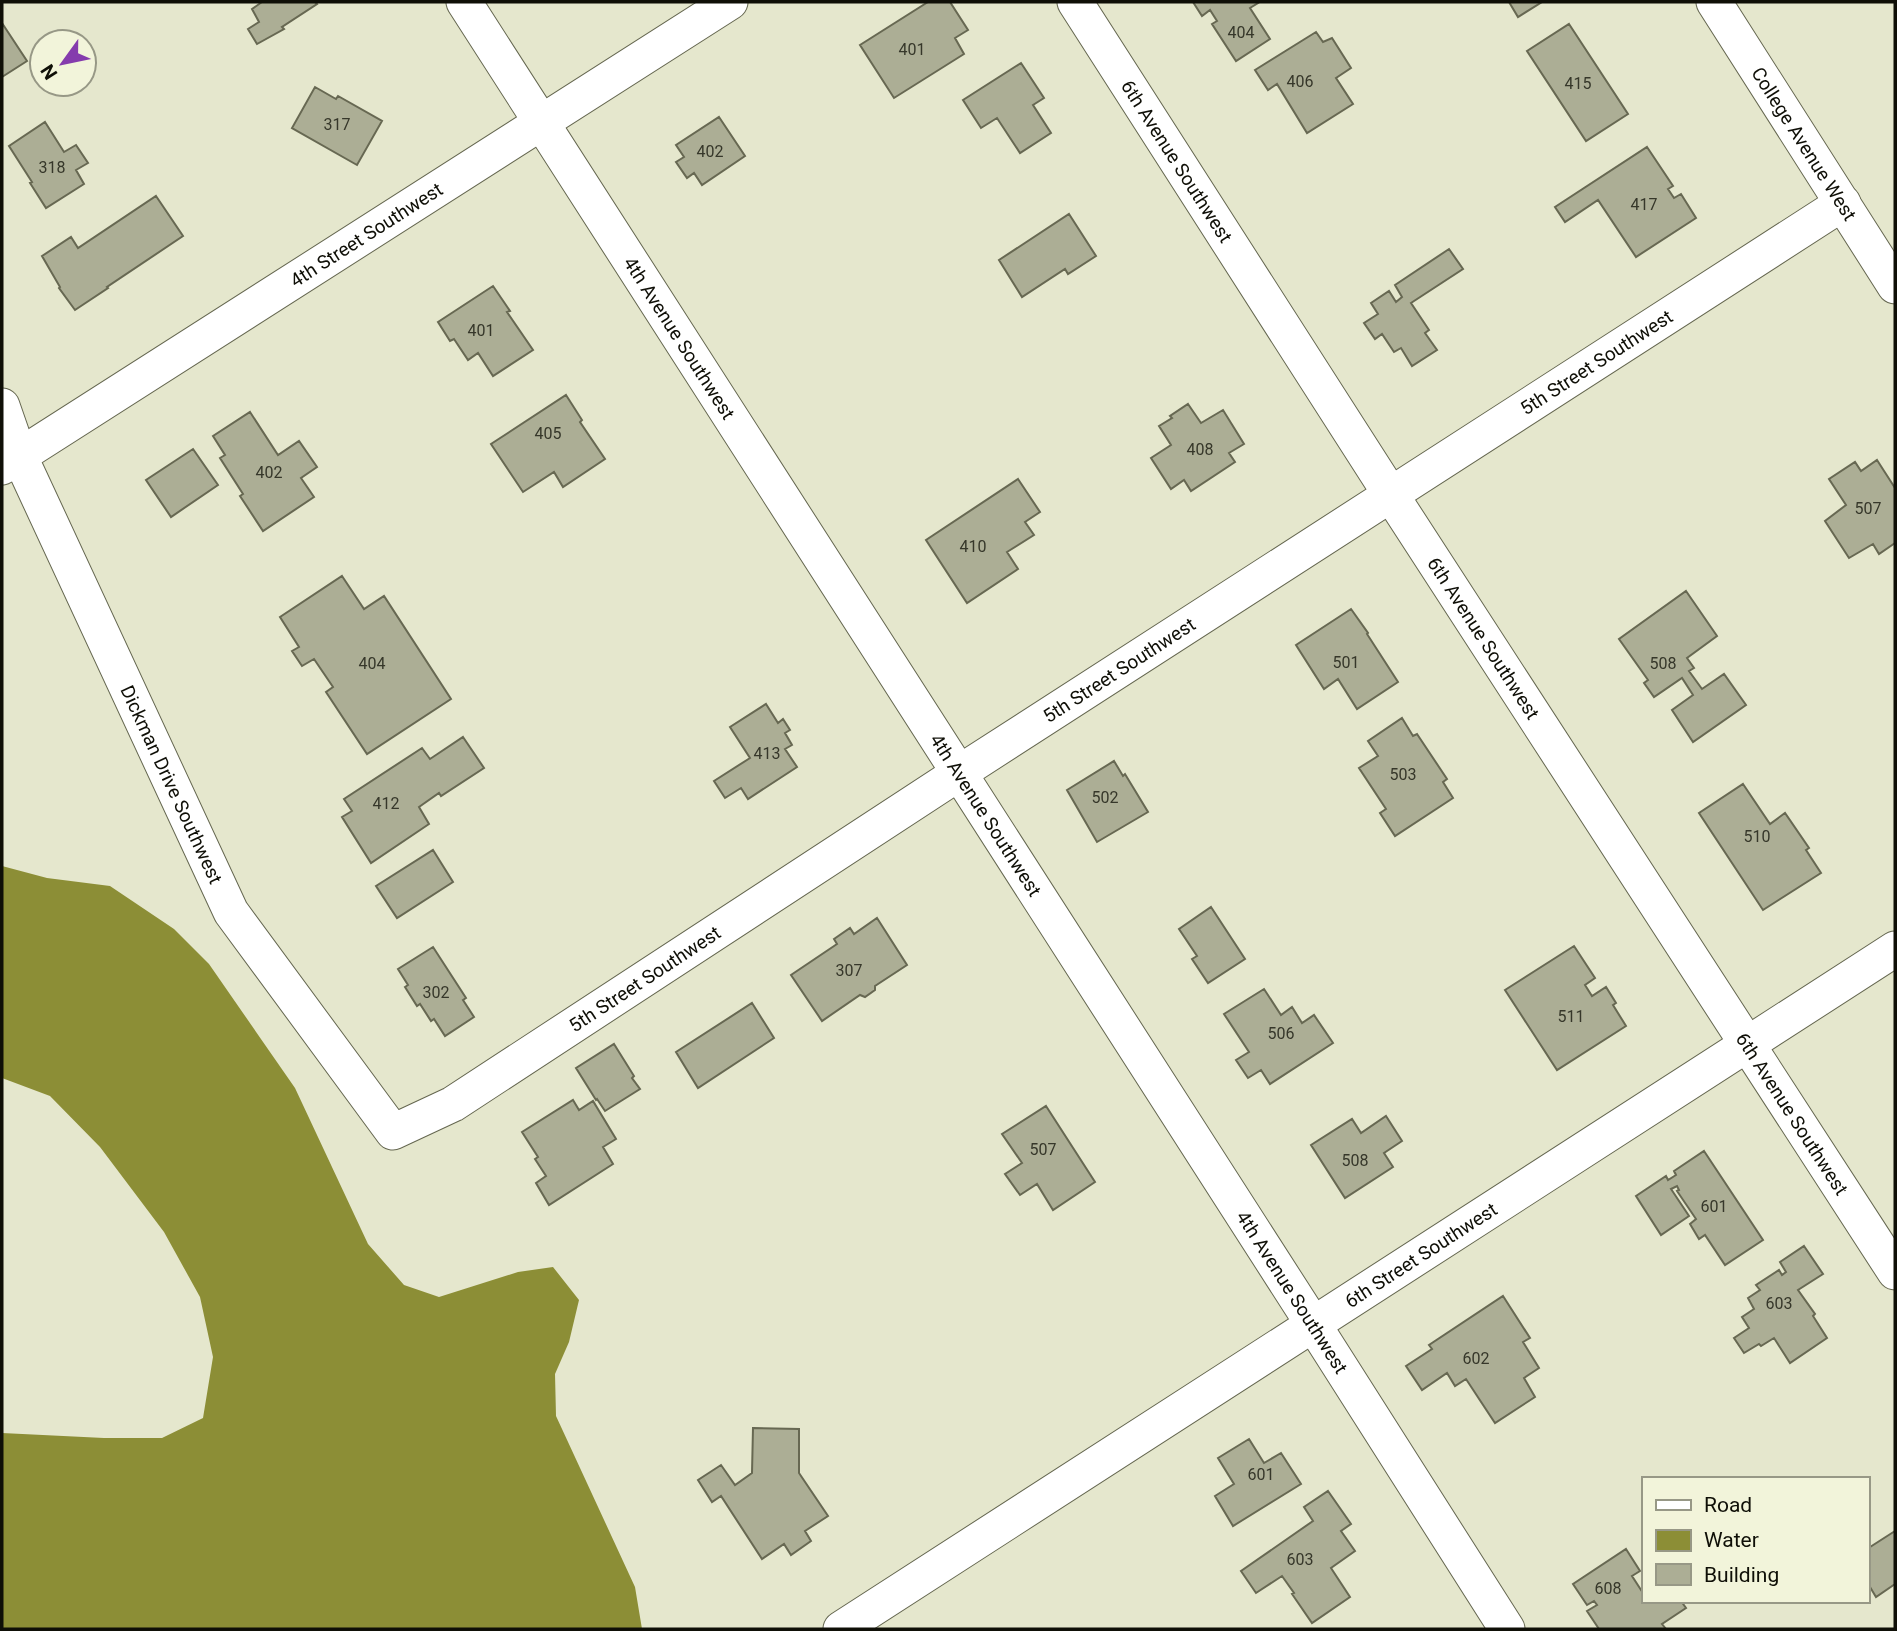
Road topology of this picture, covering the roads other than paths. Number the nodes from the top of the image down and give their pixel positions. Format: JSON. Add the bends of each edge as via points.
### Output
{"nodes":[{"id":1,"x":464,"y":2,"type":"edge"},
{"id":2,"x":730,"y":2,"type":"edge"},
{"id":3,"x":1076,"y":2,"type":"edge"},
{"id":4,"x":1714,"y":2,"type":"edge"},
{"id":5,"x":542,"y":123,"type":"junction"},
{"id":6,"x":1843,"y":203,"type":"junction"},
{"id":7,"x":1895,"y":286,"type":"edge"},
{"id":8,"x":2,"y":406,"type":"edge"},
{"id":9,"x":10,"y":461,"type":"edge"},
{"id":10,"x":1391,"y":495,"type":"junction"},
{"id":11,"x":959,"y":773,"type":"junction"},
{"id":12,"x":1895,"y":950,"type":"edge"},
{"id":13,"x":1748,"y":1044,"type":"junction"},
{"id":14,"x":393,"y":1132,"type":"joint"},
{"id":15,"x":1895,"y":1272,"type":"edge"},
{"id":16,"x":1313,"y":1324,"type":"junction"},
{"id":17,"x":841,"y":1629,"type":"edge"},
{"id":18,"x":1507,"y":1629,"type":"edge"}],
"edges":[{"from":1,"to":5,"type":"street","name":"4th Avenue Southwest"},
{"from":2,"to":5,"type":"street","name":"4th Street Southwest"},
{"from":3,"to":10,"type":"street","name":"6th Avenue Southwest"},
{"from":4,"to":6,"type":"street","name":"College Avenue West"},
{"from":5,"to":9,"type":"street","name":"4th Street Southwest"},
{"from":5,"to":11,"type":"street","name":"4th Avenue Southwest"},
{"from":6,"to":7,"type":"street","name":"College Avenue West"},
{"from":6,"to":10,"type":"street","name":"5th Street Southwest"},
{"from":8,"to":9,"type":"street","name":"Dickman Drive Southwest"},
{"from":9,"to":14,"type":"street","name":"Dickman Drive Southwest","via":[[232,912]]},
{"from":10,"to":11,"type":"street","name":"5th Street Southwest"},
{"from":10,"to":13,"type":"street","name":"6th Avenue Southwest"},
{"from":11,"to":14,"type":"street","name":"5th Street Southwest","via":[[453,1104]]},
{"from":11,"to":16,"type":"street","name":"4th Avenue Southwest"},
{"from":12,"to":13,"type":"street","name":"6th Street Southwest"},
{"from":13,"to":15,"type":"street","name":"6th Avenue Southwest"},
{"from":13,"to":16,"type":"street","name":"6th Street Southwest"},
{"from":16,"to":17,"type":"street","name":"6th Street Southwest"},
{"from":16,"to":18,"type":"street","name":"4th Avenue Southwest"}]}
